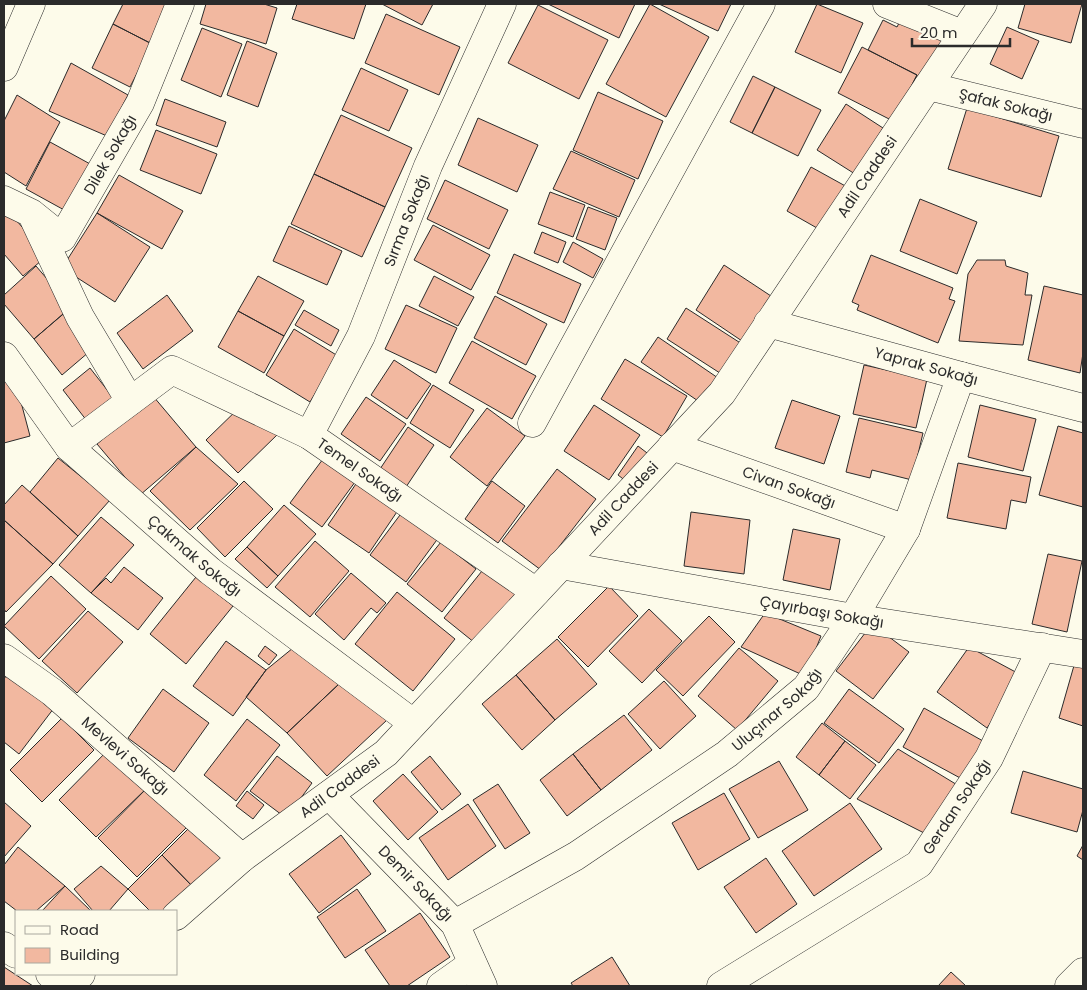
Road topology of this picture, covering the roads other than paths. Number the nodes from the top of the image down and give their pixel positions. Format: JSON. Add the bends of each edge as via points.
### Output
{"nodes":[{"id":1,"x":31,"y":4,"type":"edge"},
{"id":2,"x":180,"y":4,"type":"edge"},
{"id":3,"x":502,"y":4,"type":"edge"},
{"id":4,"x":761,"y":4,"type":"edge"},
{"id":5,"x":888,"y":4,"type":"edge"},
{"id":6,"x":983,"y":4,"type":"edge"},
{"id":7,"x":962,"y":34,"type":"junction"},
{"id":8,"x":4,"y":67,"type":"edge"},
{"id":9,"x":928,"y":86,"type":"junction"},
{"id":10,"x":1083,"y":124,"type":"edge"},
{"id":11,"x":4,"y":200,"type":"edge"},
{"id":12,"x":31,"y":213,"type":"junction"},
{"id":13,"x":768,"y":324,"type":"junction"},
{"id":14,"x":4,"y":356,"type":"edge"},
{"id":15,"x":961,"y":376,"type":"junction"},
{"id":16,"x":130,"y":401,"type":"junction"},
{"id":17,"x":1083,"y":408,"type":"edge"},
{"id":18,"x":532,"y":423,"type":"dead end"},
{"id":19,"x":310,"y":435,"type":"junction"},
{"id":20,"x":69,"y":446,"type":"junction"},
{"id":21,"x":672,"y":446,"type":"junction"},
{"id":22,"x":906,"y":529,"type":"junction"},
{"id":23,"x":561,"y":566,"type":"junction"},
{"id":24,"x":536,"y":592,"type":"junction"},
{"id":25,"x":853,"y":618,"type":"junction"},
{"id":26,"x":1042,"y":648,"type":"junction"},
{"id":27,"x":1083,"y":654,"type":"edge"},
{"id":28,"x":4,"y":658,"type":"edge"},
{"id":29,"x":413,"y":724,"type":"junction"},
{"id":30,"x":329,"y":795,"type":"junction"},
{"id":31,"x":242,"y":858,"type":"junction"},
{"id":32,"x":178,"y":914,"type":"edge"},
{"id":33,"x":454,"y":924,"type":"junction"},
{"id":34,"x":4,"y":946,"type":"edge"},
{"id":35,"x":15,"y":953,"type":"edge"},
{"id":36,"x":1083,"y":972,"type":"edge"},
{"id":37,"x":62,"y":975,"type":"edge"},
{"id":38,"x":77,"y":975,"type":"edge"},
{"id":39,"x":478,"y":975,"type":"edge"},
{"id":40,"x":441,"y":986,"type":"edge"},
{"id":41,"x":721,"y":986,"type":"edge"},
{"id":42,"x":1069,"y":986,"type":"edge"}],
"edges":[{"from":1,"to":8,"type":"street"},
{"from":2,"to":12,"type":"street","name":"Dilek Sokağı","via":[[140,103],[62,238]]},
{"from":3,"to":19,"type":"street","name":"Sırma Sokağı","via":[[428,166],[361,336]]},
{"from":4,"to":18,"type":"street"},
{"from":5,"to":7,"type":"street"},
{"from":6,"to":7,"type":"street","name":"Adil Caddesi"},
{"from":7,"to":9,"type":"street","name":"Adil Caddesi"},
{"from":9,"to":10,"type":"street","name":"Şafak Sokağı"},
{"from":9,"to":13,"type":"street","name":"Adil Caddesi"},
{"from":11,"to":12,"type":"street","name":"Dilek Sokağı"},
{"from":12,"to":16,"type":"street","via":[[80,317]]},
{"from":13,"to":15,"type":"street","name":"Yaprak Sokağı"},
{"from":13,"to":21,"type":"street","name":"Adil Caddesi","via":[[722,393]]},
{"from":14,"to":20,"type":"street","name":"Çakmak Sokağı"},
{"from":15,"to":17,"type":"street","name":"Yaprak Sokağı"},
{"from":15,"to":22,"type":"street","name":"Uluçınar Sokağı"},
{"from":16,"to":19,"type":"street","name":"Temel Sokağı","via":[[172,370]]},
{"from":16,"to":20,"type":"street"},
{"from":19,"to":24,"type":"street","name":"Temel Sokağı"},
{"from":20,"to":29,"type":"street","name":"Çakmak Sokağı","via":[[210,571]]},
{"from":21,"to":22,"type":"street","name":"Civan Sokağı"},
{"from":21,"to":23,"type":"street","name":"Adil Caddesi"},
{"from":22,"to":25,"type":"street","name":"Uluçınar Sokağı"},
{"from":23,"to":24,"type":"street","name":"Adil Caddesi"},
{"from":23,"to":25,"type":"street","name":"Çayırbaşı Sokağı"},
{"from":24,"to":29,"type":"street","name":"Adil Caddesi"},
{"from":25,"to":26,"type":"street","name":"Çayırbaşı Sokağı"},
{"from":25,"to":33,"type":"street","name":"Uluçınar Sokağı","via":[[806,688],[727,754],[576,856]]},
{"from":26,"to":27,"type":"street","name":"Çayırbaşı Sokağı"},
{"from":26,"to":41,"type":"street","name":"Gerdan Sokağı","via":[[989,758],[919,864]]},
{"from":28,"to":31,"type":"street","name":"Mevlevi Sokağı","via":[[52,692]]},
{"from":29,"to":30,"type":"street","name":"Adil Caddesi","via":[[386,753]]},
{"from":30,"to":31,"type":"street","name":"Adil Caddesi"},
{"from":30,"to":33,"type":"street","name":"Demir Sokağı"},
{"from":31,"to":32,"type":"street","name":"Adil Caddesi"},
{"from":33,"to":39,"type":"street","name":"Demir Sokağı"},
{"from":34,"to":35,"type":"street"},
{"from":36,"to":42,"type":"street"},
{"from":37,"to":38,"type":"street"},
{"from":39,"to":40,"type":"street"}]}
